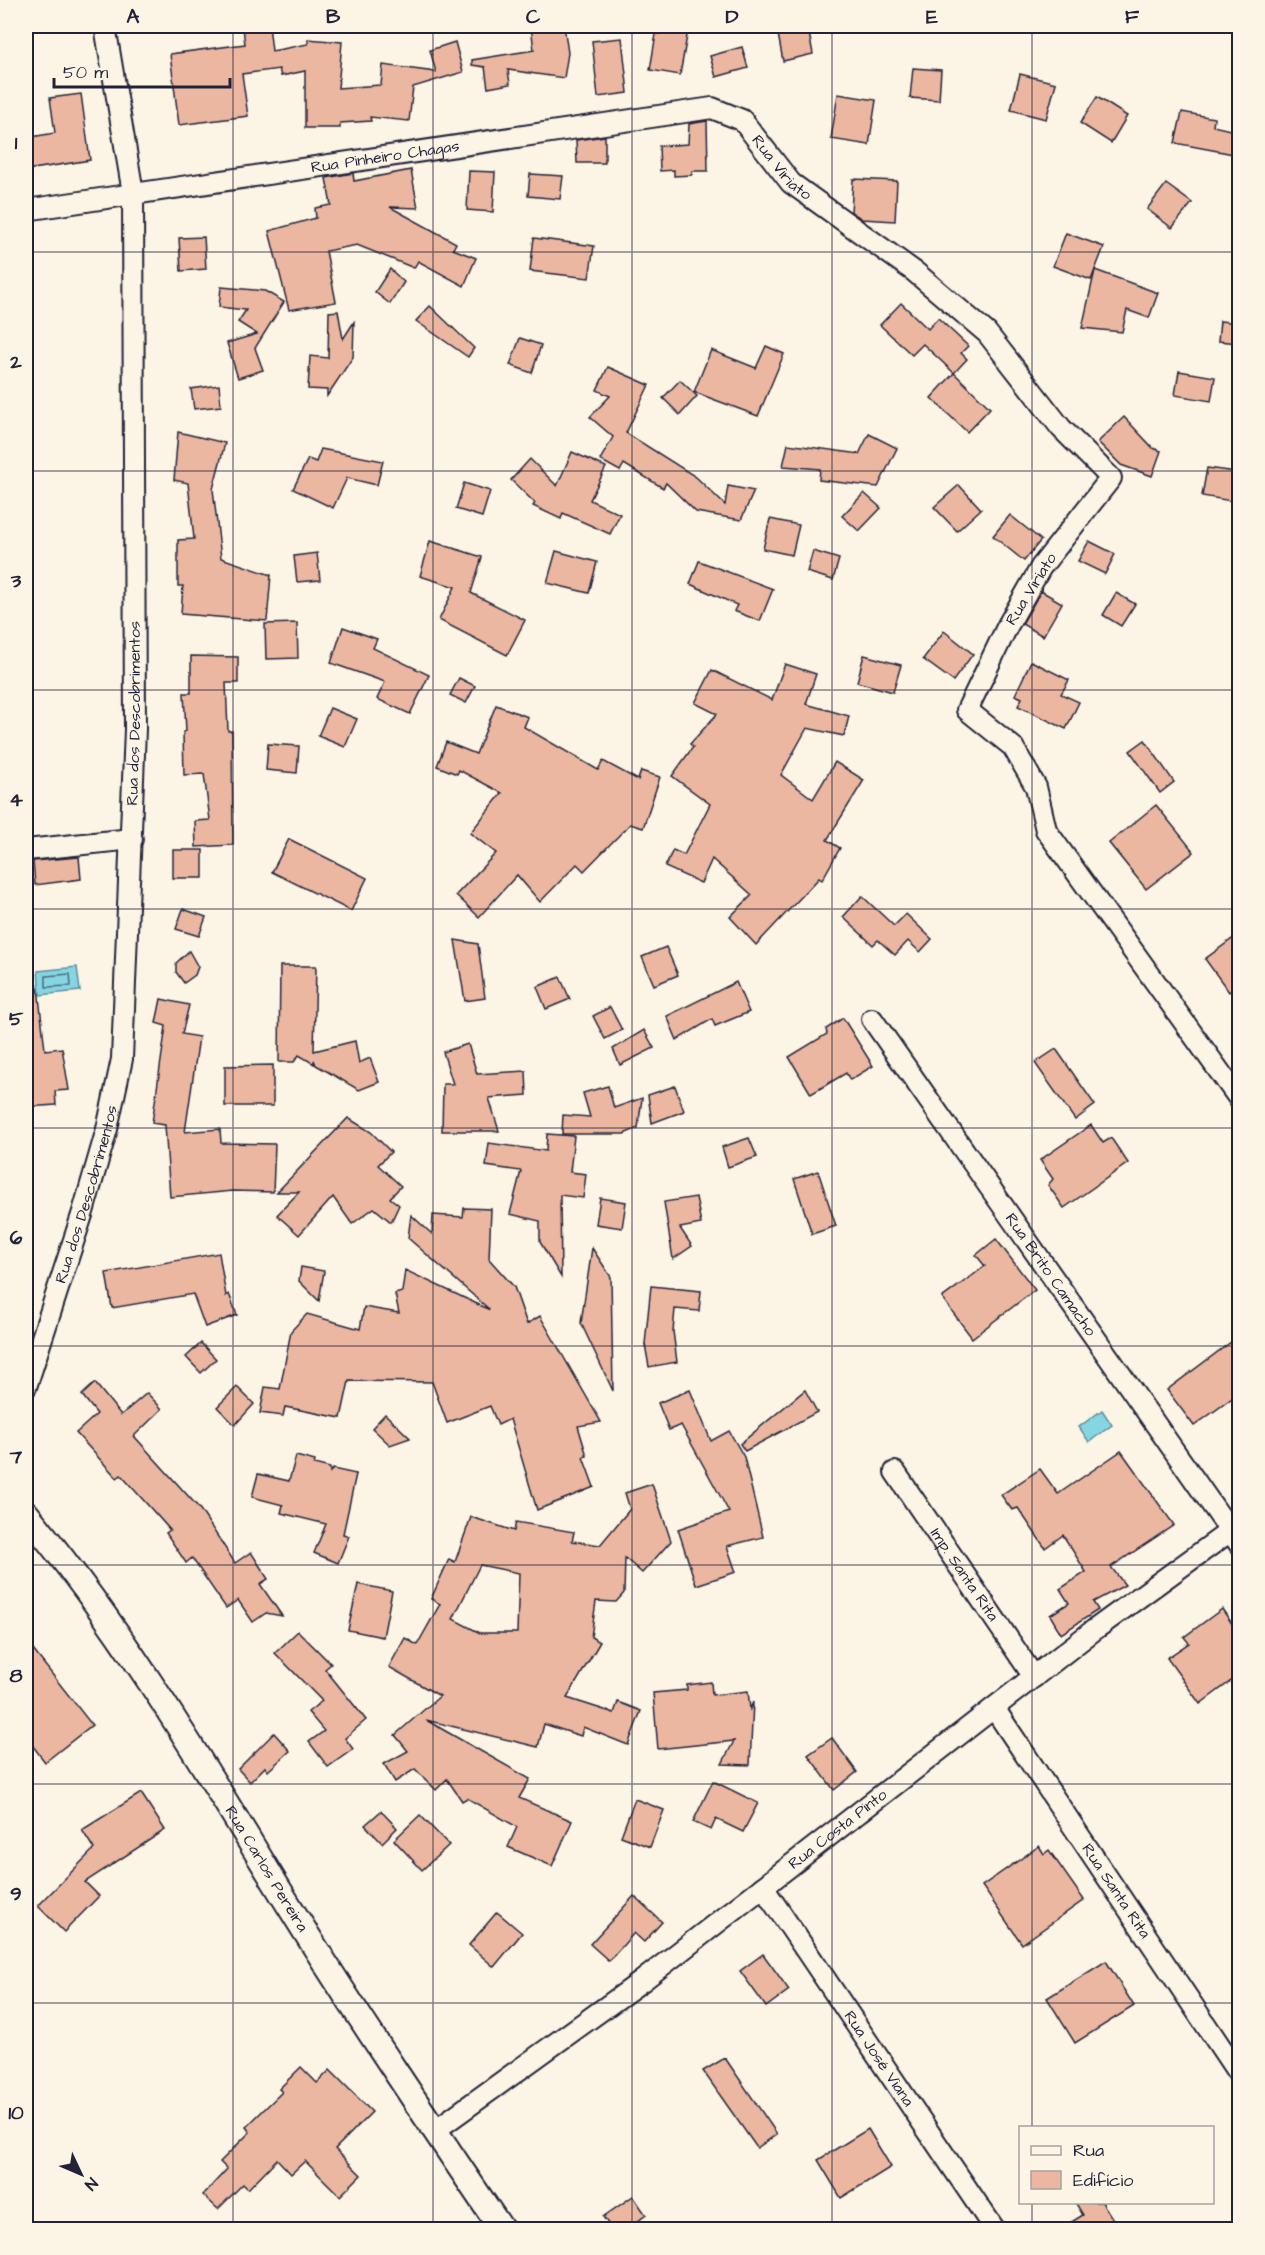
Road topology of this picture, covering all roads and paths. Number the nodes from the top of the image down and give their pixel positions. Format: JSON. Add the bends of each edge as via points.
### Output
{"nodes":[{"id":1,"x":105,"y":26,"type":"edge"},
{"id":2,"x":742,"y":120,"type":"joint"},
{"id":3,"x":133,"y":194,"type":"junction"},
{"id":4,"x":26,"y":210,"type":"edge"},
{"id":5,"x":132,"y":839,"type":"junction"},
{"id":6,"x":26,"y":850,"type":"edge"},
{"id":7,"x":872,"y":1019,"type":"dead end"},
{"id":8,"x":1239,"y":1100,"type":"edge"},
{"id":9,"x":26,"y":1387,"type":"edge"},
{"id":10,"x":895,"y":1472,"type":"dead end"},
{"id":11,"x":26,"y":1513,"type":"edge"},
{"id":12,"x":1237,"y":1533,"type":"edge"},
{"id":13,"x":1034,"y":1677,"type":"junction"},
{"id":14,"x":994,"y":1708,"type":"junction"},
{"id":15,"x":763,"y":1887,"type":"junction"},
{"id":16,"x":1239,"y":2076,"type":"edge"},
{"id":17,"x":434,"y":2131,"type":"junction"},
{"id":18,"x":502,"y":2229,"type":"edge"},
{"id":19,"x":995,"y":2229,"type":"edge"}],
"edges":[{"from":1,"to":3,"type":"street","name":"Rua dos Descobrimentos"},
{"from":2,"to":3,"type":"street","name":"Rua Pinheiro Chagas","via":[[712,108]]},
{"from":2,"to":8,"type":"street","name":"Rua Viriato","via":[[791,183],[915,272],[987,333],[1061,428],[1111,478],[1041,567],[967,710],[1013,747],[1036,787],[1046,830]]},
{"from":3,"to":4,"type":"street","name":"Rua Pinheiro Chagas"},
{"from":3,"to":5,"type":"street","name":"Rua dos Descobrimentos"},
{"from":5,"to":6,"type":"street"},
{"from":5,"to":9,"type":"street","name":"Rua dos Descobrimentos","via":[[122,1059],[83,1212]]},
{"from":7,"to":12,"type":"street","name":"Rua Brito Camacho"},
{"from":10,"to":13,"type":"street","name":"Imp. Santa Rita"},
{"from":11,"to":17,"type":"street","name":"Rua Carlos Pereira","via":[[62,1557],[189,1740]]},
{"from":12,"to":13,"type":"street","name":"Rua Costa Pinto"},
{"from":13,"to":14,"type":"street","name":"Rua Costa Pinto"},
{"from":14,"to":15,"type":"street","name":"Rua Costa Pinto"},
{"from":14,"to":16,"type":"street","name":"Rua Santa Rita"},
{"from":15,"to":17,"type":"street","name":"Rua Costa Pinto","via":[[642,1981]]},
{"from":15,"to":19,"type":"street","name":"Rua José Viana"},
{"from":17,"to":18,"type":"street","name":"Rua Carlos Pereira"}]}
